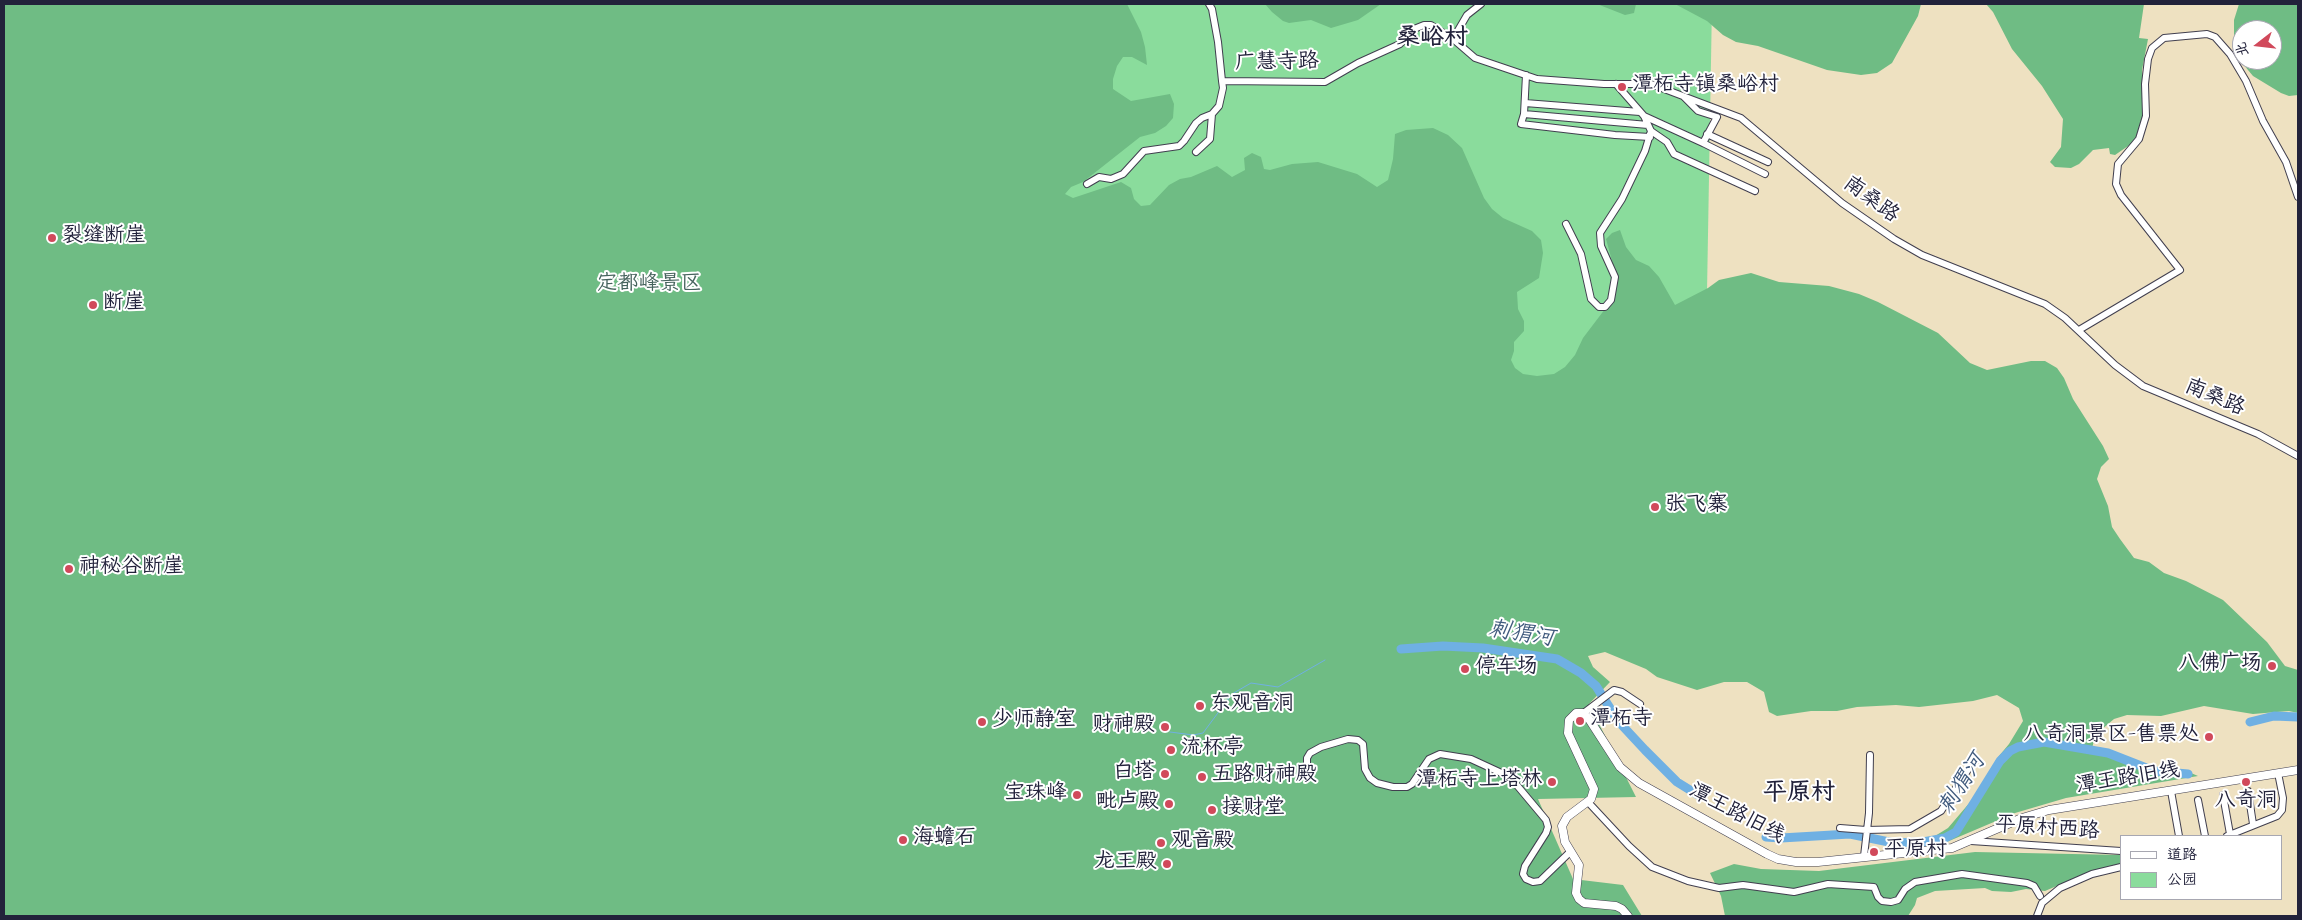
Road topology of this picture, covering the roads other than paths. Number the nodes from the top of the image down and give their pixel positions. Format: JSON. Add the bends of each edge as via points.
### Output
{"nodes":[{"id":1,"x":1209,"y":4,"type":"edge"},
{"id":2,"x":1481,"y":4,"type":"edge"},
{"id":3,"x":1453,"y":39,"type":"junction"},
{"id":4,"x":1526,"y":75,"type":"junction"},
{"id":5,"x":1222,"y":81,"type":"junction"},
{"id":6,"x":1616,"y":84,"type":"junction"},
{"id":7,"x":1683,"y":96,"type":"junction"},
{"id":8,"x":1525,"y":103,"type":"junction"},
{"id":9,"x":1212,"y":114,"type":"junction"},
{"id":10,"x":1524,"y":114,"type":"junction"},
{"id":11,"x":1642,"y":114,"type":"junction"},
{"id":12,"x":1650,"y":131,"type":"junction"},
{"id":13,"x":1708,"y":134,"type":"junction"},
{"id":14,"x":1703,"y":143,"type":"junction"},
{"id":15,"x":1196,"y":152,"type":"dead end"},
{"id":16,"x":1768,"y":162,"type":"dead end"},
{"id":17,"x":1765,"y":174,"type":"dead end"},
{"id":18,"x":1087,"y":184,"type":"dead end"},
{"id":19,"x":1755,"y":191,"type":"dead end"},
{"id":20,"x":2298,"y":197,"type":"edge"},
{"id":21,"x":1566,"y":224,"type":"dead end"},
{"id":22,"x":2079,"y":330,"type":"junction"},
{"id":23,"x":2298,"y":456,"type":"edge"},
{"id":24,"x":1640,"y":704,"type":"dead end"},
{"id":25,"x":1585,"y":712,"type":"dead end"},
{"id":26,"x":1870,"y":755,"type":"dead end"},
{"id":27,"x":1307,"y":763,"type":"dead end"},
{"id":28,"x":1969,"y":768,"type":"dead end"},
{"id":29,"x":2298,"y":770,"type":"edge"},
{"id":30,"x":2278,"y":773,"type":"junction"},
{"id":31,"x":2171,"y":791,"type":"junction"},
{"id":32,"x":2248,"y":791,"type":"dead end"},
{"id":33,"x":2223,"y":795,"type":"dead end"},
{"id":34,"x":2198,"y":800,"type":"dead end"},
{"id":35,"x":1588,"y":802,"type":"junction"},
{"id":36,"x":2253,"y":824,"type":"junction"},
{"id":37,"x":1840,"y":828,"type":"dead end"},
{"id":38,"x":1866,"y":830,"type":"junction"},
{"id":39,"x":2179,"y":835,"type":"edge"},
{"id":40,"x":2205,"y":835,"type":"edge"},
{"id":41,"x":2228,"y":835,"type":"edge"},
{"id":42,"x":1971,"y":841,"type":"junction"},
{"id":43,"x":2120,"y":851,"type":"edge"},
{"id":44,"x":1570,"y":852,"type":"junction"},
{"id":45,"x":1864,"y":856,"type":"junction"},
{"id":46,"x":2120,"y":867,"type":"edge"},
{"id":47,"x":2040,"y":896,"type":"dead end"},
{"id":48,"x":1628,"y":916,"type":"edge"},
{"id":49,"x":2037,"y":916,"type":"edge"}],
"edges":[{"from":1,"to":5,"type":"street","name":"广慧寺路","via":[[1218,42]]},
{"from":2,"to":3,"type":"street","via":[[1467,15]]},
{"from":3,"to":4,"type":"street","name":"南桑路","via":[[1474,58]]},
{"from":3,"to":5,"type":"street","name":"广慧寺路","via":[[1431,25],[1424,25],[1414,29],[1400,44],[1325,82]]},
{"from":4,"to":6,"type":"street","name":"南桑路","via":[[1537,79]]},
{"from":4,"to":8,"type":"street"},
{"from":5,"to":9,"type":"street","via":[[1219,106]]},
{"from":6,"to":7,"type":"street","name":"南桑路","via":[[1652,84]]},
{"from":6,"to":11,"type":"street"},
{"from":7,"to":13,"type":"street","via":[[1698,112],[1717,117]]},
{"from":7,"to":22,"type":"street","name":"南桑路","via":[[1749,123],[1865,221],[1922,255],[2045,304]]},
{"from":8,"to":10,"type":"street"},
{"from":8,"to":11,"type":"street"},
{"from":9,"to":15,"type":"street","via":[[1210,139]]},
{"from":9,"to":18,"type":"street","via":[[1196,123],[1179,146],[1144,152],[1123,174],[1111,179],[1099,177]]},
{"from":10,"to":12,"type":"street"},
{"from":10,"to":12,"type":"street","via":[[1521,124],[1606,134]]},
{"from":11,"to":12,"type":"street"},
{"from":11,"to":14,"type":"street"},
{"from":12,"to":19,"type":"street","via":[[1667,142],[1674,154]]},
{"from":12,"to":21,"type":"street","via":[[1622,199],[1600,233],[1600,246],[1615,277],[1612,300],[1605,307],[1599,307],[1591,300],[1581,254]]},
{"from":13,"to":14,"type":"street"},
{"from":13,"to":16,"type":"street"},
{"from":14,"to":17,"type":"street"},
{"from":20,"to":22,"type":"street","via":[[2286,162],[2230,54],[2207,34],[2164,38],[2152,48],[2148,58],[2146,116],[2139,139],[2118,164],[2116,184],[2121,195],[2180,270]]},
{"from":22,"to":23,"type":"street","name":"南桑路","via":[[2115,365],[2143,386],[2258,434]]},
{"from":24,"to":25,"type":"street","via":[[1614,690]]},
{"from":26,"to":38,"type":"street"},
{"from":27,"to":44,"type":"street","via":[[1310,753],[1321,747],[1348,739],[1358,740],[1363,744],[1365,769],[1370,778],[1393,787],[1407,787],[1429,759],[1440,754],[1471,759],[1510,777],[1546,820],[1546,833],[1524,866],[1526,879],[1540,881]]},
{"from":28,"to":38,"type":"street","via":[[1941,811],[1910,829]]},
{"from":29,"to":30,"type":"main road","name":"潭王路旧线"},
{"from":30,"to":31,"type":"main road","name":"潭王路旧线"},
{"from":30,"to":36,"type":"street","via":[[2282,810],[2269,820]]},
{"from":31,"to":39,"type":"street"},
{"from":31,"to":42,"type":"main road","name":"潭王路旧线","via":[[2038,813]]},
{"from":32,"to":36,"type":"street"},
{"from":33,"to":41,"type":"street"},
{"from":34,"to":40,"type":"street"},
{"from":35,"to":44,"type":"main road","via":[[1563,822],[1563,837]]},
{"from":35,"to":45,"type":"main road","name":"潭王路旧线","via":[[1594,786],[1567,729],[1571,717],[1579,712],[1589,719],[1620,767],[1639,783],[1767,854],[1805,863]]},
{"from":35,"to":47,"type":"street","via":[[1652,867],[1719,888],[1743,885],[1794,892],[1828,884],[1874,887],[1882,901],[1891,902],[1898,900],[1915,882],[1962,874],[2027,883],[2034,886]]},
{"from":36,"to":41,"type":"street"},
{"from":37,"to":38,"type":"street"},
{"from":38,"to":45,"type":"street"},
{"from":42,"to":43,"type":"street","name":"平原村西路"},
{"from":42,"to":45,"type":"main road","name":"潭王路旧线","via":[[1942,850]]},
{"from":44,"to":48,"type":"main road","via":[[1579,865],[1576,890],[1579,899],[1588,904],[1620,908]]},
{"from":46,"to":49,"type":"street","name":"平原村西路","via":[[2092,874],[2060,888],[2042,903]]}]}
